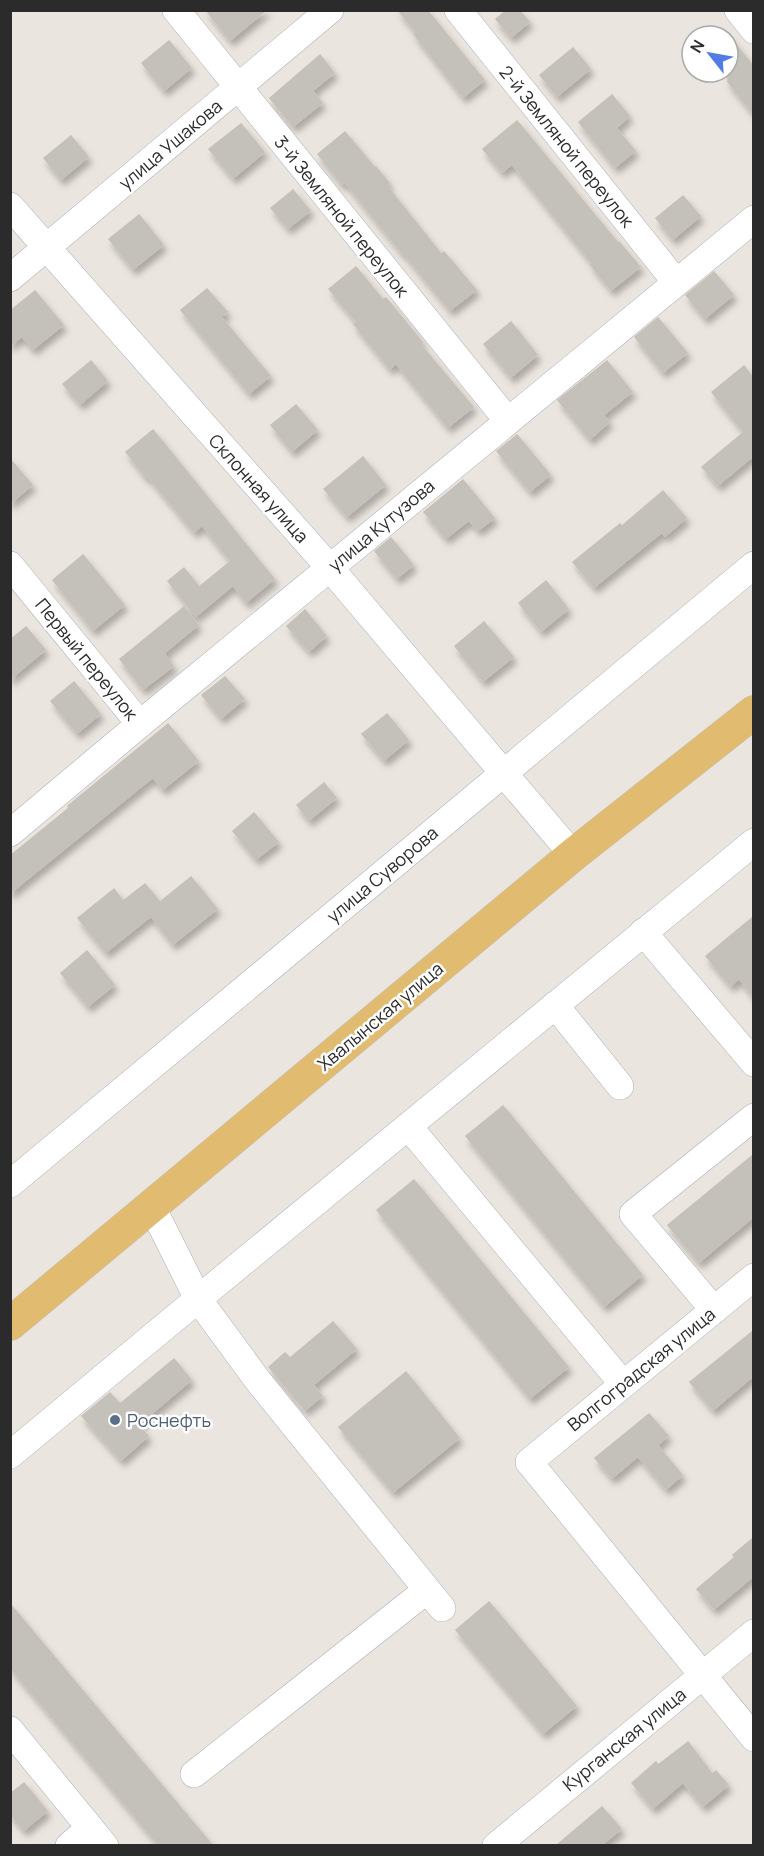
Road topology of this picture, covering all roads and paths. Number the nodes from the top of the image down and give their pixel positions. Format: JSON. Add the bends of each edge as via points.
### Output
{"nodes":[{"id":1,"x":176,"y":10,"type":"edge"},
{"id":2,"x":330,"y":10,"type":"edge"},
{"id":3,"x":458,"y":10,"type":"edge"},
{"id":4,"x":738,"y":10,"type":"edge"},
{"id":5,"x":753,"y":30,"type":"edge"},
{"id":6,"x":238,"y":88,"type":"junction"},
{"id":7,"x":10,"y":206,"type":"edge"},
{"id":8,"x":753,"y":219,"type":"edge"},
{"id":9,"x":47,"y":248,"type":"junction"},
{"id":10,"x":10,"y":278,"type":"edge"},
{"id":11,"x":676,"y":282,"type":"junction"},
{"id":12,"x":508,"y":421,"type":"junction"},
{"id":13,"x":10,"y":565,"type":"edge"},
{"id":14,"x":753,"y":565,"type":"edge"},
{"id":15,"x":330,"y":568,"type":"junction"},
{"id":16,"x":753,"y":712,"type":"edge"},
{"id":17,"x":140,"y":724,"type":"junction"},
{"id":18,"x":504,"y":773,"type":"junction"},
{"id":19,"x":10,"y":833,"type":"edge"},
{"id":20,"x":753,"y":842,"type":"edge"},
{"id":21,"x":573,"y":855,"type":"junction"},
{"id":22,"x":643,"y":933,"type":"junction"},
{"id":23,"x":555,"y":1005,"type":"junction"},
{"id":24,"x":753,"y":1063,"type":"edge"},
{"id":25,"x":620,"y":1086,"type":"dead end"},
{"id":26,"x":753,"y":1117,"type":"edge"},
{"id":27,"x":408,"y":1126,"type":"junction"},
{"id":28,"x":10,"y":1184,"type":"edge"},
{"id":29,"x":152,"y":1207,"type":"junction"},
{"id":30,"x":753,"y":1277,"type":"edge"},
{"id":31,"x":198,"y":1299,"type":"junction"},
{"id":32,"x":714,"y":1310,"type":"junction"},
{"id":33,"x":10,"y":1324,"type":"edge"},
{"id":34,"x":623,"y":1384,"type":"junction"},
{"id":35,"x":10,"y":1455,"type":"edge"},
{"id":36,"x":753,"y":1633,"type":"edge"},
{"id":37,"x":702,"y":1675,"type":"junction"},
{"id":38,"x":10,"y":1730,"type":"edge"},
{"id":39,"x":753,"y":1738,"type":"edge"},
{"id":40,"x":194,"y":1774,"type":"dead end"},
{"id":41,"x":97,"y":1837,"type":"edge"},
{"id":42,"x":69,"y":1845,"type":"edge"},
{"id":43,"x":496,"y":1845,"type":"edge"}],
"edges":[{"from":1,"to":6,"type":"street","name":"3-й Земляной переулок"},
{"from":2,"to":6,"type":"street","name":"улица Ушакова"},
{"from":3,"to":11,"type":"street","name":"2-й Земляной переулок"},
{"from":4,"to":5,"type":"street"},
{"from":6,"to":9,"type":"street","name":"улица Ушакова"},
{"from":6,"to":12,"type":"street","name":"3-й Земляной переулок"},
{"from":7,"to":9,"type":"street","name":"Склонная улица"},
{"from":8,"to":11,"type":"street","name":"улица Кутузова"},
{"from":9,"to":10,"type":"street","name":"улица Ушакова"},
{"from":9,"to":15,"type":"street","name":"Склонная улица"},
{"from":11,"to":12,"type":"street","name":"улица Кутузова"},
{"from":12,"to":15,"type":"street","name":"улица Кутузова"},
{"from":13,"to":17,"type":"street","name":"Первый переулок"},
{"from":14,"to":18,"type":"street","name":"улица Суворова"},
{"from":15,"to":17,"type":"street","name":"улица Кутузова"},
{"from":15,"to":18,"type":"street","name":"Склонная улица"},
{"from":16,"to":21,"type":"main road","name":"Хвалынская улица"},
{"from":17,"to":19,"type":"street","name":"улица Кутузова"},
{"from":18,"to":21,"type":"street","name":"Склонная улица"},
{"from":18,"to":28,"type":"street","name":"улица Суворова"},
{"from":20,"to":22,"type":"street"},
{"from":21,"to":29,"type":"main road","name":"Хвалынская улица"},
{"from":22,"to":23,"type":"street"},
{"from":22,"to":24,"type":"street"},
{"from":23,"to":25,"type":"street"},
{"from":23,"to":27,"type":"street"},
{"from":26,"to":32,"type":"street","via":[[633,1214]]},
{"from":27,"to":31,"type":"street"},
{"from":27,"to":34,"type":"street"},
{"from":29,"to":31,"type":"street"},
{"from":29,"to":33,"type":"main road","name":"Хвалынская улица"},
{"from":30,"to":32,"type":"street","name":"Волгоградская улица"},
{"from":31,"to":35,"type":"street"},
{"from":31,"to":40,"type":"street","via":[[259,1382],[434,1599]]},
{"from":32,"to":34,"type":"street","name":"Волгоградская улица"},
{"from":34,"to":37,"type":"street","name":"Волгоградская улица","via":[[529,1462]]},
{"from":36,"to":37,"type":"street","name":"Курганская улица"},
{"from":37,"to":39,"type":"street"},
{"from":37,"to":43,"type":"street","name":"Курганская улица"},
{"from":38,"to":41,"type":"street"},
{"from":41,"to":42,"type":"street"}]}
